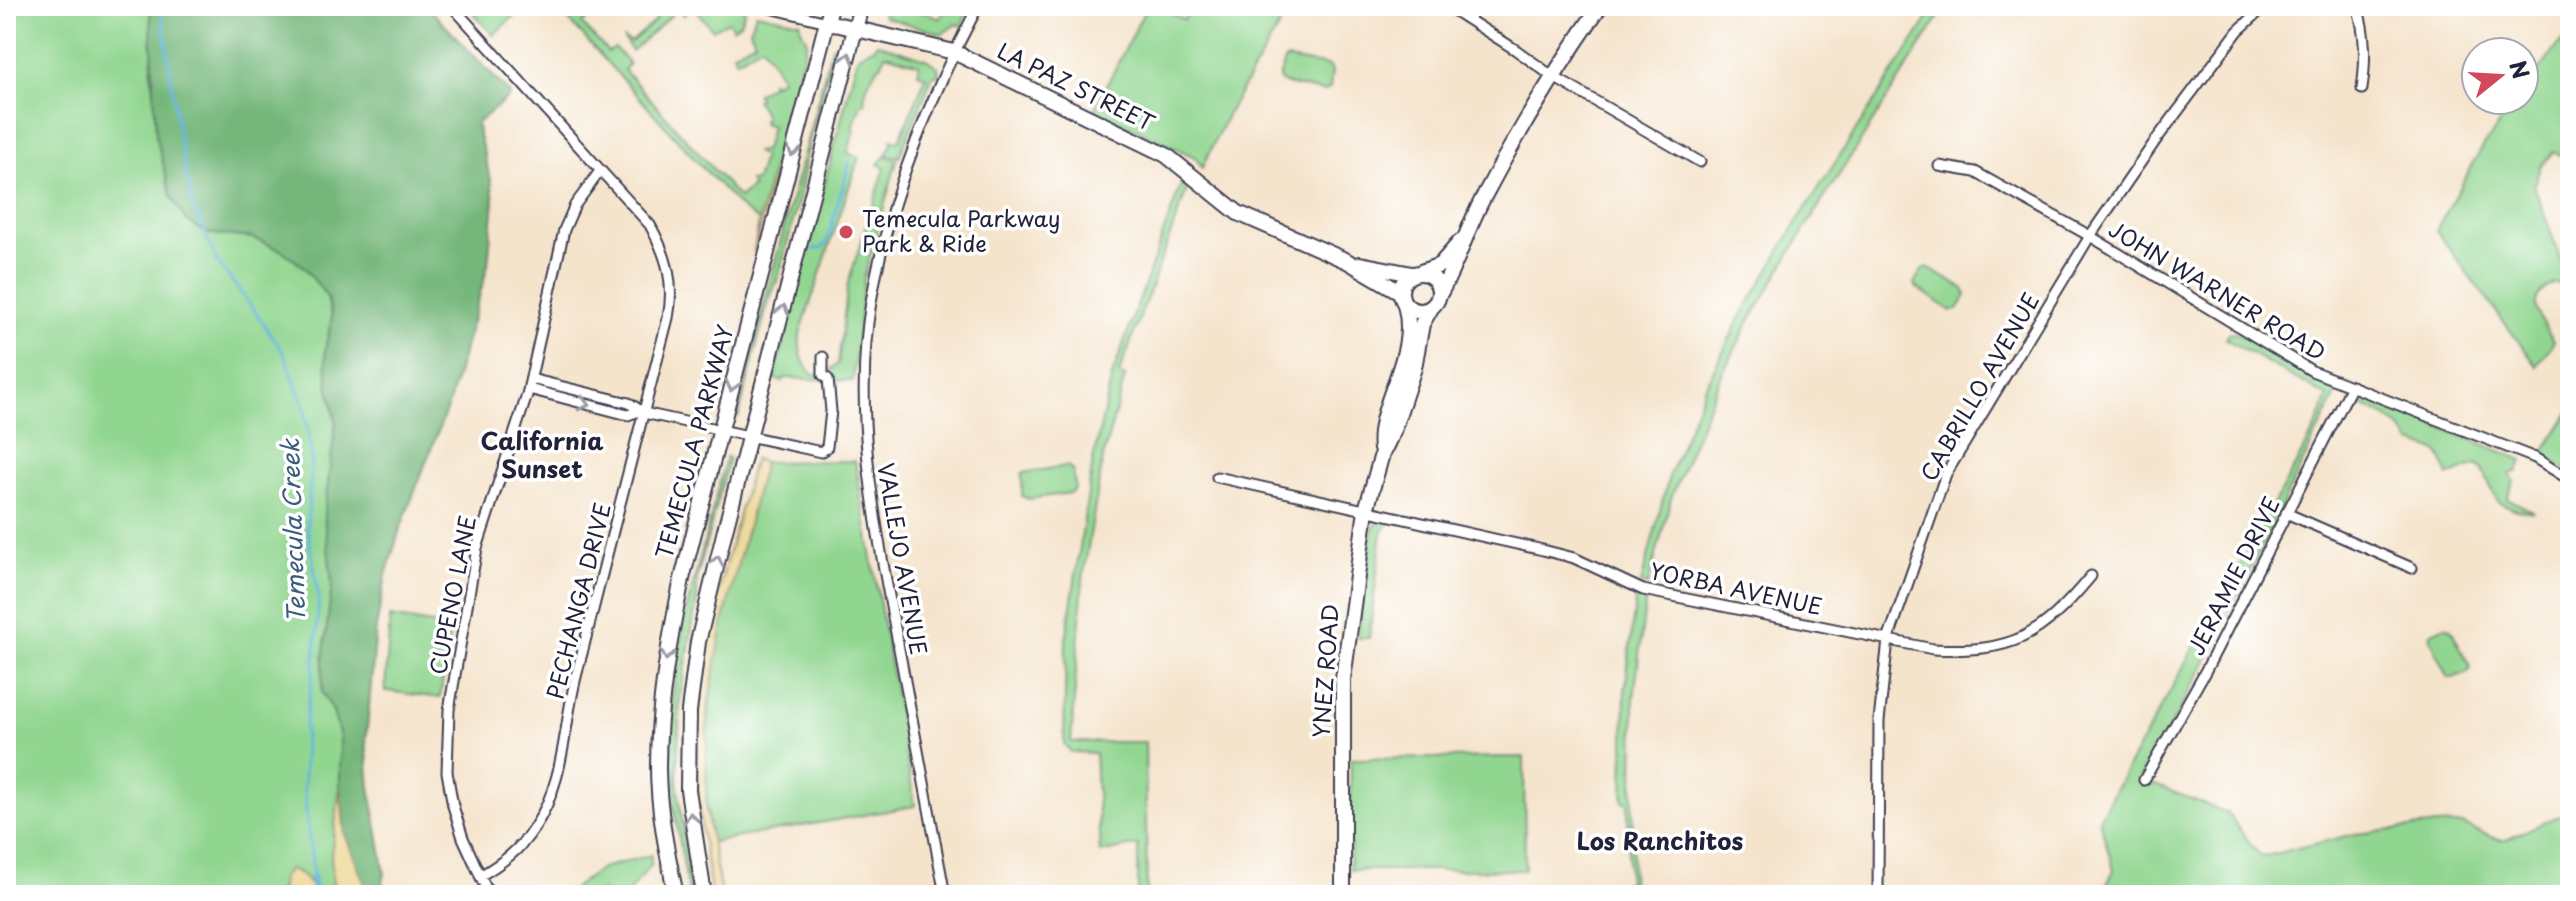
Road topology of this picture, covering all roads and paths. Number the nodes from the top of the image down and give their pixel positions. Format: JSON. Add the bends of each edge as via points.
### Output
{"nodes":[{"id":1,"x":452,"y":6,"type":"edge"},
{"id":2,"x":762,"y":6,"type":"edge"},
{"id":3,"x":831,"y":6,"type":"edge"},
{"id":4,"x":861,"y":6,"type":"edge"},
{"id":5,"x":978,"y":6,"type":"edge"},
{"id":6,"x":1447,"y":6,"type":"edge"},
{"id":7,"x":1600,"y":6,"type":"edge"},
{"id":8,"x":2265,"y":6,"type":"edge"},
{"id":9,"x":2357,"y":6,"type":"edge"},
{"id":10,"x":827,"y":22,"type":"junction"},
{"id":11,"x":856,"y":28,"type":"junction"},
{"id":12,"x":954,"y":52,"type":"junction"},
{"id":13,"x":1552,"y":76,"type":"junction"},
{"id":14,"x":2362,"y":89,"type":"dead end"},
{"id":15,"x":1700,"y":162,"type":"dead end"},
{"id":16,"x":1939,"y":166,"type":"dead end"},
{"id":17,"x":600,"y":171,"type":"junction"},
{"id":18,"x":1465,"y":236,"type":"junction"},
{"id":19,"x":2090,"y":236,"type":"junction"},
{"id":20,"x":1347,"y":261,"type":"junction"},
{"id":21,"x":1416,"y":273,"type":"junction"},
{"id":22,"x":1403,"y":298,"type":"junction"},
{"id":23,"x":1435,"y":301,"type":"junction"},
{"id":24,"x":823,"y":357,"type":"dead end"},
{"id":25,"x":530,"y":384,"type":"junction"},
{"id":26,"x":2352,"y":386,"type":"junction"},
{"id":27,"x":641,"y":412,"type":"junction"},
{"id":28,"x":721,"y":430,"type":"junction"},
{"id":29,"x":751,"y":435,"type":"junction"},
{"id":30,"x":1382,"y":454,"type":"junction"},
{"id":31,"x":1217,"y":477,"type":"dead end"},
{"id":32,"x":2570,"y":480,"type":"edge"},
{"id":33,"x":1366,"y":510,"type":"junction"},
{"id":34,"x":2286,"y":513,"type":"junction"},
{"id":35,"x":2412,"y":568,"type":"dead end"},
{"id":36,"x":2091,"y":576,"type":"dead end"},
{"id":37,"x":1888,"y":640,"type":"junction"},
{"id":38,"x":2144,"y":780,"type":"dead end"},
{"id":39,"x":480,"y":876,"type":"junction"},
{"id":40,"x":489,"y":895,"type":"edge"},
{"id":41,"x":676,"y":895,"type":"edge"},
{"id":42,"x":704,"y":895,"type":"edge"},
{"id":43,"x":945,"y":895,"type":"edge"},
{"id":44,"x":1343,"y":895,"type":"edge"},
{"id":45,"x":1878,"y":895,"type":"edge"}],
"edges":[{"from":1,"to":17,"type":"street","name":"PECHANGA DRIVE"},
{"from":2,"to":10,"type":"street","name":"LA PAZ STREET"},
{"from":3,"to":10,"type":"main road","name":"TEMECULA PARKWAY"},
{"from":4,"to":11,"type":"main road"},
{"from":5,"to":12,"type":"street","name":"VALLEJO AVENUE"},
{"from":6,"to":13,"type":"street"},
{"from":7,"to":13,"type":"main road","name":"YNEZ ROAD"},
{"from":8,"to":19,"type":"street","name":"CABRILLO AVENUE","via":[[2238,31]]},
{"from":9,"to":14,"type":"street","via":[[2366,57]]},
{"from":10,"to":11,"type":"main road","name":"LA PAZ STREET"},
{"from":10,"to":28,"type":"main road","name":"TEMECULA PARKWAY","one_way":true},
{"from":11,"to":12,"type":"main road","name":"LA PAZ STREET"},
{"from":29,"to":11,"type":"main road","one_way":true},
{"from":12,"to":20,"type":"main road","name":"LA PAZ STREET","via":[[1166,155],[1238,213]]},
{"from":12,"to":43,"type":"street","name":"VALLEJO AVENUE","via":[[885,235],[871,303],[865,437],[872,507]]},
{"from":13,"to":15,"type":"street"},
{"from":13,"to":18,"type":"main road","name":"YNEZ ROAD"},
{"from":16,"to":19,"type":"street","name":"JOHN WARNER ROAD","via":[[1975,172]]},
{"from":17,"to":25,"type":"street","name":"CUPENO LANE","via":[[564,230]]},
{"from":17,"to":27,"type":"street","name":"PECHANGA DRIVE","via":[[650,225],[668,264],[671,302]]},
{"from":18,"to":21,"type":"main road","name":"YNEZ ROAD","via":[[1440,265]]},
{"from":18,"to":23,"type":"main road","name":"YNEZ ROAD"},
{"from":19,"to":26,"type":"street","name":"JOHN WARNER ROAD","via":[[2312,371]]},
{"from":19,"to":37,"type":"street","name":"CABRILLO AVENUE","via":[[1946,474]]},
{"from":20,"to":21,"type":"main road","name":"LA PAZ STREET"},
{"from":20,"to":22,"type":"main road","name":"LA PAZ STREET"},
{"from":21,"to":22,"type":"main road","via":[[1403,281]]},
{"from":21,"to":23,"type":"main road","via":[[1436,281]]},
{"from":22,"to":23,"type":"main road","via":[[1415,311]]},
{"from":22,"to":30,"type":"main road","name":"YNEZ ROAD","via":[[1408,337],[1382,430]]},
{"from":23,"to":30,"type":"main road","name":"YNEZ ROAD","via":[[1422,324],[1414,368]]},
{"from":24,"to":29,"type":"street","via":[[831,411],[827,447],[821,452]]},
{"from":25,"to":27,"type":"street","via":[[628,415]]},
{"from":25,"to":39,"type":"street","name":"CUPENO LANE","via":[[477,548],[449,710],[447,772],[453,806]]},
{"from":26,"to":32,"type":"street","name":"JOHN WARNER ROAD","via":[[2535,458]]},
{"from":26,"to":34,"type":"street","name":"JERAMIE DRIVE"},
{"from":27,"to":28,"type":"street"},
{"from":27,"to":39,"type":"street","name":"PECHANGA DRIVE","via":[[575,683],[558,776],[522,844]]},
{"from":28,"to":29,"type":"street"},
{"from":28,"to":41,"type":"main road","name":"TEMECULA PARKWAY","one_way":true,"via":[[662,681],[658,768]]},
{"from":42,"to":29,"type":"main road","one_way":true,"via":[[688,790],[692,680]]},
{"from":30,"to":33,"type":"main road","name":"YNEZ ROAD"},
{"from":31,"to":33,"type":"street","name":"YORBA AVENUE"},
{"from":33,"to":37,"type":"street","name":"YORBA AVENUE","via":[[1574,558],[1643,590]]},
{"from":33,"to":44,"type":"main road","name":"YNEZ ROAD","via":[[1343,679]]},
{"from":34,"to":35,"type":"street"},
{"from":34,"to":38,"type":"street","name":"JERAMIE DRIVE"},
{"from":36,"to":37,"type":"street","name":"YORBA AVENUE","via":[[2040,628],[1997,647],[1933,649]]},
{"from":37,"to":45,"type":"street","name":"CABRILLO AVENUE","via":[[1879,721]]},
{"from":39,"to":40,"type":"street","name":"CUPENO LANE"}]}
